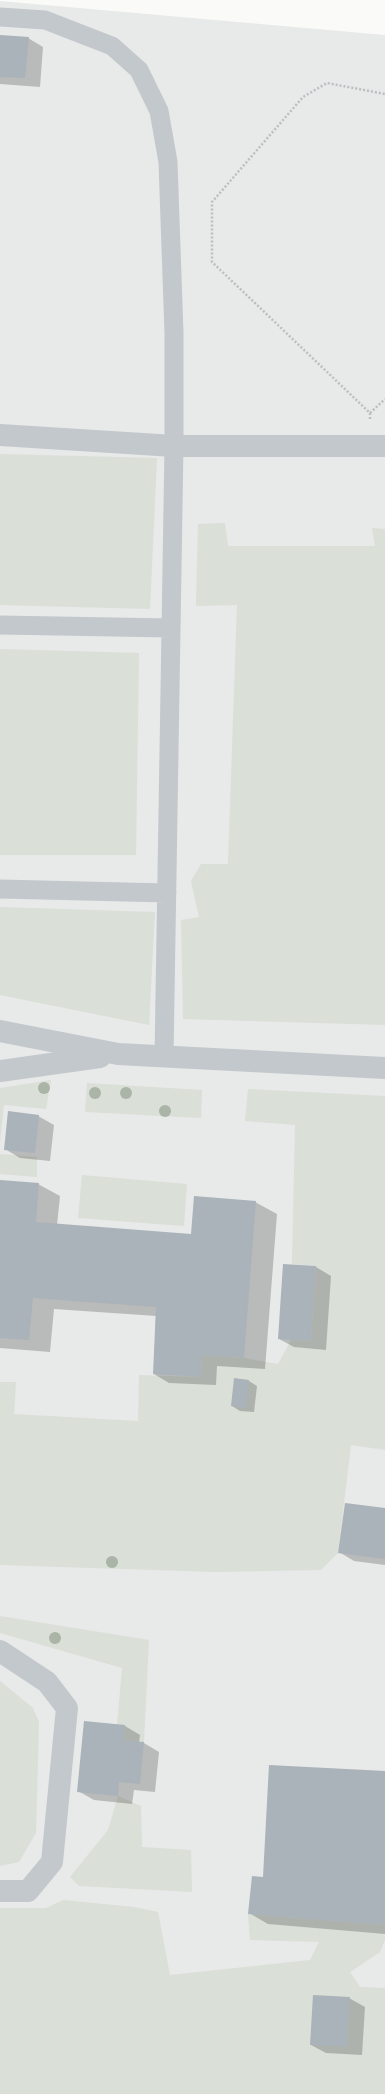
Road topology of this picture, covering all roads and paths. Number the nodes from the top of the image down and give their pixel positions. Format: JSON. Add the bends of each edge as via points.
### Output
{"nodes":[{"id":1,"x":0,"y":17,"type":"edge"},
{"id":2,"x":385,"y":94,"type":"edge"},
{"id":3,"x":385,"y":399,"type":"edge"},
{"id":4,"x":0,"y":435,"type":"edge"},
{"id":5,"x":174,"y":446,"type":"junction"},
{"id":6,"x":385,"y":446,"type":"edge"},
{"id":7,"x":0,"y":625,"type":"edge"},
{"id":8,"x":171,"y":628,"type":"junction"},
{"id":9,"x":0,"y":889,"type":"edge"},
{"id":10,"x":167,"y":893,"type":"junction"},
{"id":11,"x":0,"y":1031,"type":"edge"},
{"id":12,"x":118,"y":1054,"type":"junction"},
{"id":13,"x":164,"y":1057,"type":"junction"},
{"id":14,"x":385,"y":1068,"type":"edge"},
{"id":15,"x":0,"y":1071,"type":"edge"},
{"id":16,"x":0,"y":1651,"type":"edge"},
{"id":17,"x":0,"y":1891,"type":"edge"}],
"edges":[{"from":1,"to":5,"type":"lane","via":[[45,20],[112,46],[139,70],[159,111],[168,162],[174,333]]},
{"from":2,"to":3,"type":"path","via":[[327,84],[303,97],[212,202],[212,262],[370,413]]},
{"from":4,"to":5,"type":"street"},
{"from":5,"to":6,"type":"street"},
{"from":5,"to":8,"type":"lane"},
{"from":7,"to":8,"type":"lane"},
{"from":8,"to":10,"type":"lane"},
{"from":9,"to":10,"type":"lane"},
{"from":10,"to":13,"type":"lane"},
{"from":11,"to":12,"type":"street"},
{"from":12,"to":13,"type":"street"},
{"from":12,"to":15,"type":"street"},
{"from":13,"to":14,"type":"street"},
{"from":16,"to":17,"type":"street","via":[[47,1682],[67,1708],[52,1862],[28,1891]]}]}
